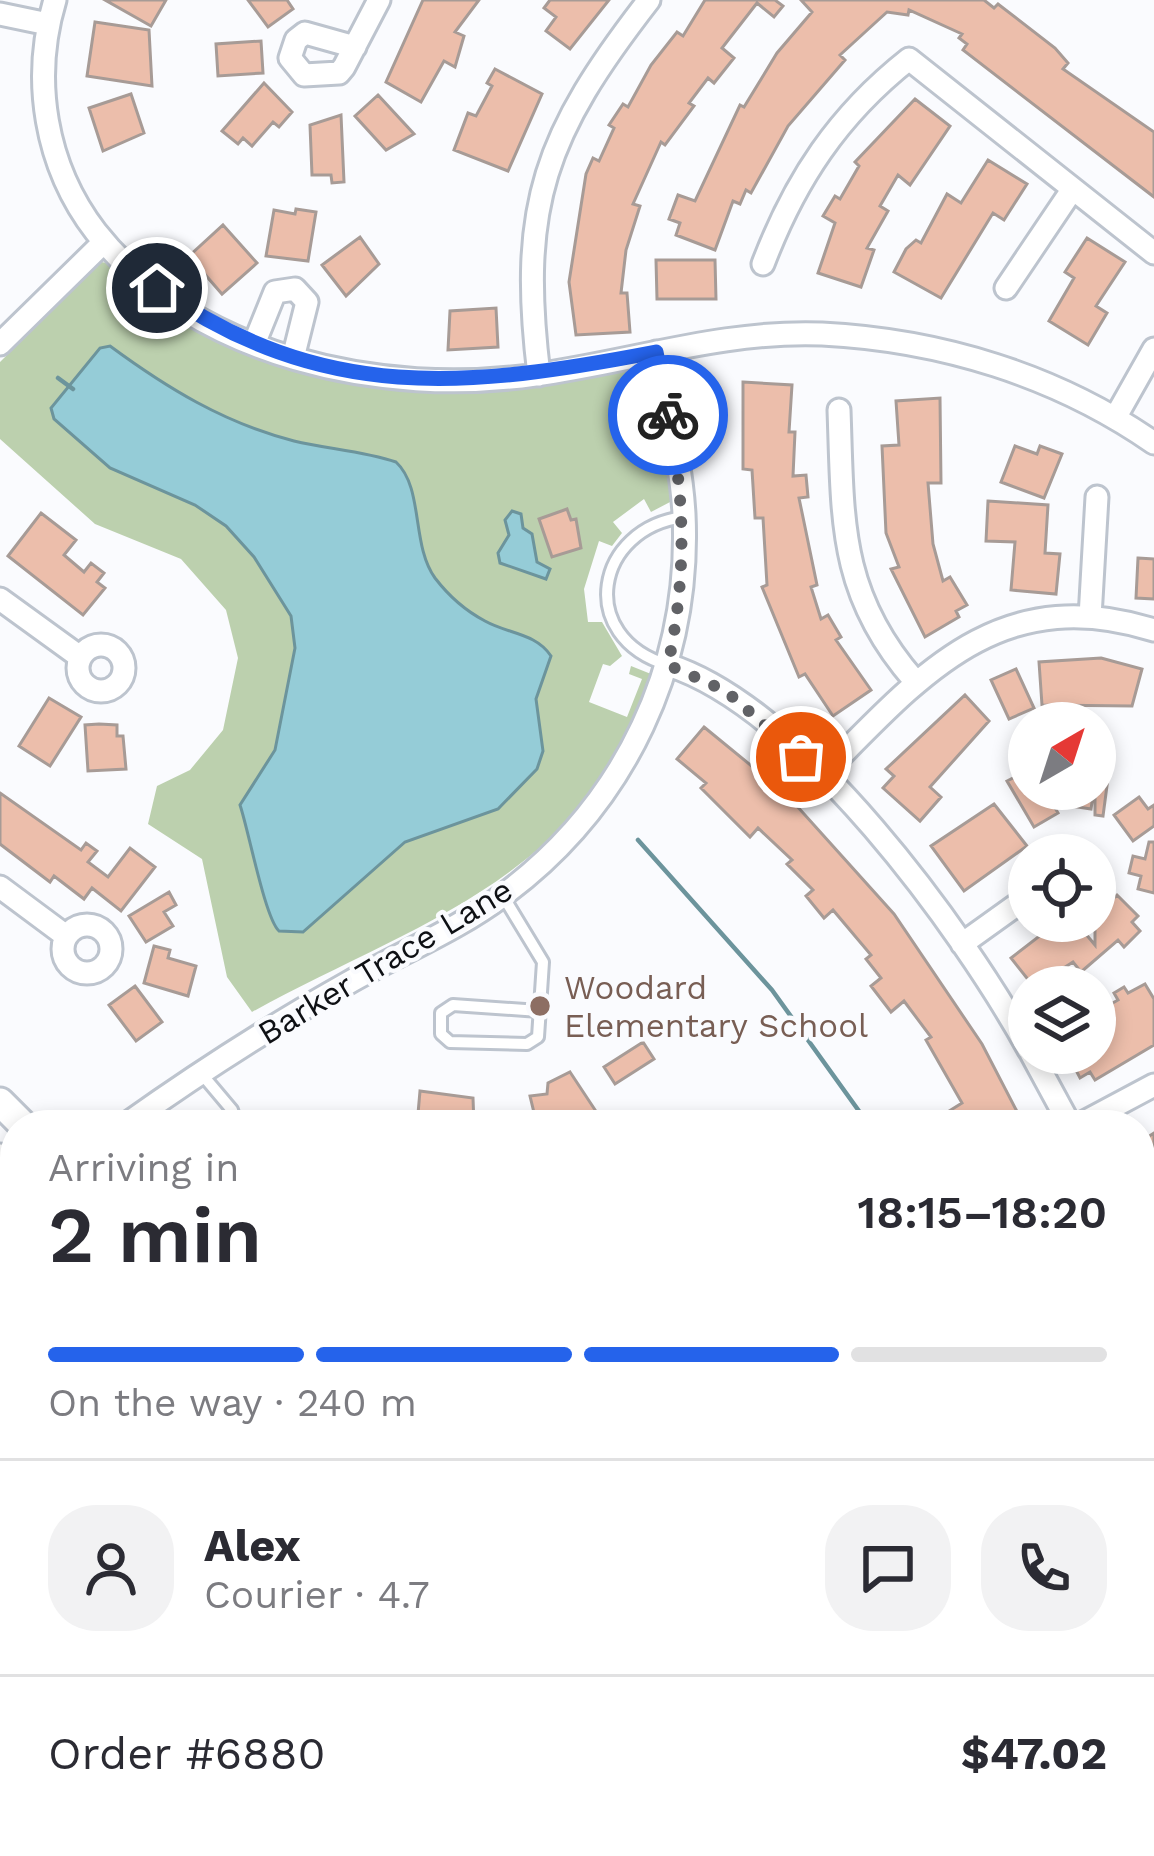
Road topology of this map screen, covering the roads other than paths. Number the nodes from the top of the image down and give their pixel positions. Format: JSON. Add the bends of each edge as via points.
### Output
{"nodes":[{"id":1,"x":55,"y":0,"type":"edge"},
{"id":2,"x":379,"y":0,"type":"edge"},
{"id":3,"x":649,"y":0,"type":"edge"},
{"id":4,"x":0,"y":14,"type":"edge"},
{"id":5,"x":48,"y":25,"type":"junction"},
{"id":6,"x":355,"y":47,"type":"dead end"},
{"id":7,"x":1072,"y":190,"type":"junction"},
{"id":8,"x":104,"y":242,"type":"junction"},
{"id":9,"x":1154,"y":253,"type":"edge"},
{"id":10,"x":763,"y":264,"type":"dead end"},
{"id":11,"x":1006,"y":288,"type":"dead end"},
{"id":12,"x":0,"y":344,"type":"edge"},
{"id":13,"x":254,"y":344,"type":"junction"},
{"id":14,"x":1154,"y":350,"type":"edge"},
{"id":15,"x":656,"y":352,"type":"junction"},
{"id":16,"x":293,"y":358,"type":"junction"},
{"id":17,"x":539,"y":375,"type":"junction"},
{"id":18,"x":839,"y":410,"type":"dead end"},
{"id":19,"x":1114,"y":418,"type":"junction"},
{"id":20,"x":1154,"y":443,"type":"edge"},
{"id":21,"x":1096,"y":496,"type":"dead end"},
{"id":22,"x":684,"y":517,"type":"junction"},
{"id":23,"x":0,"y":599,"type":"edge"},
{"id":24,"x":1090,"y":616,"type":"junction"},
{"id":25,"x":1154,"y":630,"type":"edge"},
{"id":26,"x":80,"y":657,"type":"dead end"},
{"id":27,"x":668,"y":665,"type":"junction"},
{"id":28,"x":914,"y":680,"type":"junction"},
{"id":29,"x":820,"y":776,"type":"junction"},
{"id":30,"x":0,"y":887,"type":"edge"},
{"id":31,"x":503,"y":896,"type":"junction"},
{"id":32,"x":1008,"y":911,"type":"edge"},
{"id":33,"x":66,"y":936,"type":"dead end"},
{"id":34,"x":962,"y":944,"type":"junction"},
{"id":35,"x":539,"y":1011,"type":"junction"},
{"id":36,"x":1008,"y":1017,"type":"edge"},
{"id":37,"x":200,"y":1072,"type":"junction"},
{"id":38,"x":1043,"y":1074,"type":"edge"},
{"id":39,"x":1154,"y":1084,"type":"edge"},
{"id":40,"x":146,"y":1110,"type":"edge"},
{"id":41,"x":232,"y":1110,"type":"edge"},
{"id":42,"x":1065,"y":1110,"type":"edge"},
{"id":43,"x":1103,"y":1110,"type":"edge"}],
"edges":[{"from":1,"to":5,"type":"street"},
{"from":2,"to":6,"type":"street"},
{"from":3,"to":17,"type":"street","via":[[584,88],[543,182],[530,273]]},
{"from":4,"to":5,"type":"street"},
{"from":5,"to":8,"type":"street","via":[[50,136],[71,195]]},
{"from":7,"to":9,"type":"street"},
{"from":7,"to":10,"type":"street","via":[[908,59],[827,138]]},
{"from":7,"to":11,"type":"street"},
{"from":8,"to":12,"type":"street"},
{"from":8,"to":13,"type":"street","via":[[188,310]]},
{"from":13,"to":16,"type":"street"},
{"from":13,"to":16,"type":"street","via":[[274,292],[295,290],[308,302]]},
{"from":14,"to":19,"type":"street"},
{"from":15,"to":17,"type":"street"},
{"from":15,"to":19,"type":"street","via":[[773,335],[912,344],[994,364]]},
{"from":15,"to":22,"type":"street","name":"Barker Trace Lane"},
{"from":16,"to":17,"type":"street","via":[[445,382]]},
{"from":18,"to":28,"type":"street","via":[[848,566],[876,632]]},
{"from":19,"to":20,"type":"street"},
{"from":21,"to":24,"type":"street"},
{"from":22,"to":27,"type":"street","name":"Barker Trace Lane"},
{"from":22,"to":27,"type":"lane","via":[[638,530],[619,556],[608,596],[627,649]]},
{"from":23,"to":26,"type":"street"},
{"from":24,"to":25,"type":"street"},
{"from":24,"to":28,"type":"street","via":[[985,634]]},
{"from":27,"to":29,"type":"street","via":[[726,691]]},
{"from":27,"to":31,"type":"street","name":"Barker Trace Lane","via":[[636,744],[596,804]]},
{"from":28,"to":29,"type":"street"},
{"from":29,"to":34,"type":"street"},
{"from":30,"to":33,"type":"street"},
{"from":31,"to":35,"type":"lane","via":[[543,962]]},
{"from":31,"to":37,"type":"street","name":"Barker Trace Lane"},
{"from":32,"to":34,"type":"street"},
{"from":34,"to":36,"type":"street"},
{"from":35,"to":35,"type":"lane","via":[[538,1037],[527,1044],[450,1042],[441,1034],[441,1013],[453,1005]]},
{"from":37,"to":40,"type":"street","name":"Barker Trace Lane"},
{"from":37,"to":41,"type":"lane"},
{"from":38,"to":42,"type":"street"},
{"from":39,"to":43,"type":"street"}]}
